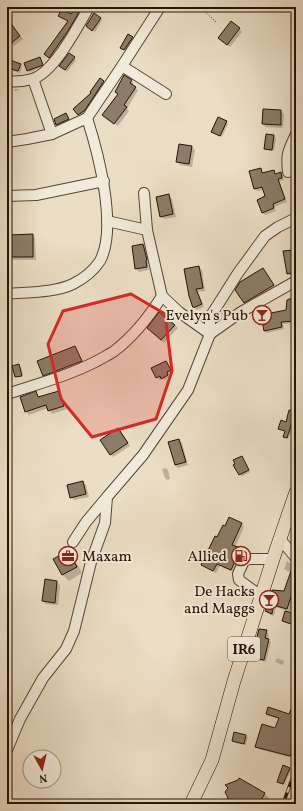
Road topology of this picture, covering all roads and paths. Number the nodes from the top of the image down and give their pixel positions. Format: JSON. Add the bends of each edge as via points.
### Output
{"nodes":[{"id":1,"x":89,"y":7,"type":"edge"},
{"id":2,"x":160,"y":7,"type":"edge"},
{"id":3,"x":200,"y":7,"type":"edge"},
{"id":4,"x":216,"y":22,"type":"dead end"},
{"id":5,"x":122,"y":66,"type":"junction"},
{"id":6,"x":33,"y":79,"type":"junction"},
{"id":7,"x":7,"y":82,"type":"edge"},
{"id":8,"x":166,"y":94,"type":"dead end"},
{"id":9,"x":87,"y":118,"type":"junction"},
{"id":10,"x":52,"y":134,"type":"junction"},
{"id":11,"x":296,"y":134,"type":"edge"},
{"id":12,"x":7,"y":142,"type":"edge"},
{"id":13,"x":288,"y":172,"type":"dead end"},
{"id":14,"x":104,"y":181,"type":"junction"},
{"id":15,"x":144,"y":193,"type":"dead end"},
{"id":16,"x":7,"y":196,"type":"edge"},
{"id":17,"x":296,"y":218,"type":"edge"},
{"id":18,"x":107,"y":221,"type":"junction"},
{"id":19,"x":147,"y":230,"type":"junction"},
{"id":20,"x":296,"y":281,"type":"edge"},
{"id":21,"x":7,"y":294,"type":"edge"},
{"id":22,"x":162,"y":296,"type":"junction"},
{"id":23,"x":210,"y":334,"type":"junction"},
{"id":24,"x":7,"y":394,"type":"edge"},
{"id":25,"x":296,"y":492,"type":"edge"},
{"id":26,"x":107,"y":497,"type":"junction"},
{"id":27,"x":280,"y":539,"type":"junction"},
{"id":28,"x":73,"y":542,"type":"dead end"},
{"id":29,"x":296,"y":558,"type":"edge"},
{"id":30,"x":273,"y":559,"type":"junction"},
{"id":31,"x":261,"y":596,"type":"junction"},
{"id":32,"x":7,"y":750,"type":"edge"},
{"id":33,"x":191,"y":804,"type":"edge"}],
"edges":[{"from":1,"to":6,"type":"street","via":[[56,60]]},
{"from":2,"to":5,"type":"street"},
{"from":3,"to":4,"type":"path"},
{"from":5,"to":8,"type":"street"},
{"from":5,"to":9,"type":"street"},
{"from":6,"to":7,"type":"street"},
{"from":6,"to":10,"type":"street"},
{"from":9,"to":10,"type":"street"},
{"from":9,"to":14,"type":"street"},
{"from":10,"to":12,"type":"street"},
{"from":11,"to":13,"type":"street","via":[[286,156]]},
{"from":14,"to":16,"type":"street","via":[[36,195]]},
{"from":14,"to":18,"type":"street"},
{"from":15,"to":19,"type":"street"},
{"from":17,"to":23,"type":"street","via":[[265,236],[212,314]]},
{"from":18,"to":19,"type":"street"},
{"from":18,"to":21,"type":"street","via":[[106,242],[100,260],[88,274],[72,285],[48,291]]},
{"from":19,"to":22,"type":"street"},
{"from":20,"to":23,"type":"street","via":[[241,312]]},
{"from":22,"to":23,"type":"street"},
{"from":22,"to":24,"type":"street","via":[[142,324],[112,352],[85,367]]},
{"from":23,"to":26,"type":"street","via":[[188,390],[143,455]]},
{"from":25,"to":27,"type":"main road","number":"IR6"},
{"from":26,"to":28,"type":"street"},
{"from":26,"to":32,"type":"street","via":[[105,523],[91,562],[74,631],[66,648],[43,678],[20,719]]},
{"from":27,"to":29,"type":"street"},
{"from":27,"to":30,"type":"main road","number":"IR6"},
{"from":30,"to":31,"type":"main road","number":"IR6"},
{"from":30,"to":31,"type":"street","via":[[244,561],[238,574],[239,580]]},
{"from":31,"to":33,"type":"main road","number":"IR6","via":[[212,760]]}]}
